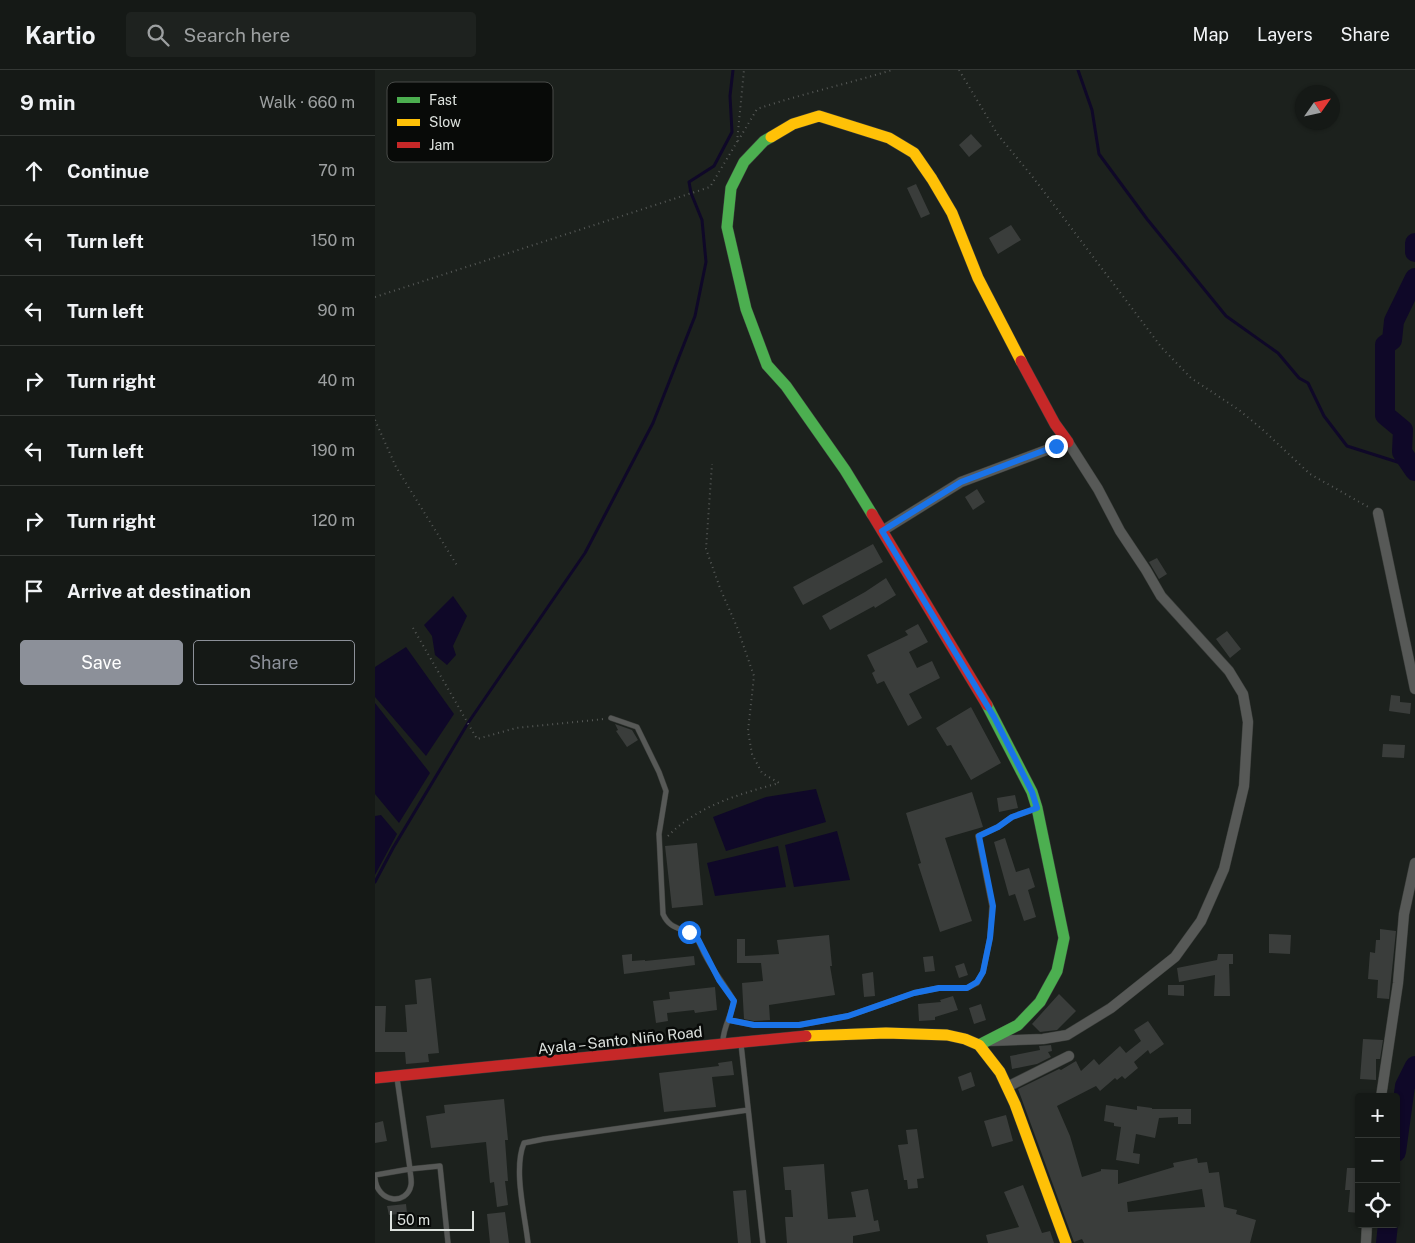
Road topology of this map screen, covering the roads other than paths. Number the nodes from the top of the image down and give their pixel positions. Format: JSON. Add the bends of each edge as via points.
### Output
{"nodes":[{"id":1,"x":1068,"y":442,"type":"junction"},
{"id":2,"x":1378,"y":513,"type":"road end"},
{"id":3,"x":882,"y":531,"type":"junction"},
{"id":4,"x":1415,"y":689,"type":"edge"},
{"id":5,"x":611,"y":718,"type":"road end"},
{"id":6,"x":1037,"y":808,"type":"junction"},
{"id":7,"x":1415,"y":863,"type":"edge"},
{"id":8,"x":729,"y":1020,"type":"junction"},
{"id":9,"x":984,"y":1043,"type":"junction"},
{"id":10,"x":723,"y":1044,"type":"junction"},
{"id":11,"x":741,"y":1044,"type":"junction"},
{"id":12,"x":1069,"y":1056,"type":"dead end"},
{"id":13,"x":375,"y":1078,"type":"edge"},
{"id":14,"x":397,"y":1078,"type":"junction"},
{"id":15,"x":1007,"y":1087,"type":"junction"},
{"id":16,"x":1382,"y":1093,"type":"edge"},
{"id":17,"x":748,"y":1110,"type":"junction"},
{"id":18,"x":410,"y":1169,"type":"junction"},
{"id":19,"x":375,"y":1176,"type":"edge"},
{"id":20,"x":1367,"y":1228,"type":"edge"},
{"id":21,"x":448,"y":1243,"type":"edge"},
{"id":22,"x":528,"y":1243,"type":"edge"},
{"id":23,"x":763,"y":1243,"type":"edge"},
{"id":24,"x":1066,"y":1243,"type":"edge"},
{"id":25,"x":1366,"y":1243,"type":"edge"}],
"edges":[{"from":1,"to":3,"type":"street","via":[[961,482]]},
{"from":1,"to":3,"type":"street","via":[[1008,338],[978,278],[952,213],[914,153],[889,138],[819,116],[793,124],[764,141],[745,162],[731,188],[727,227],[737,274],[767,365],[816,428]]},
{"from":1,"to":9,"type":"street","via":[[1161,596],[1229,671],[1243,694],[1248,722],[1244,786],[1224,869],[1201,921],[1175,957],[1111,1008],[1067,1035]]},
{"from":2,"to":4,"type":"street"},
{"from":3,"to":6,"type":"street","via":[[994,717]]},
{"from":5,"to":8,"type":"lane","via":[[637,727],[659,772],[666,791],[659,834],[663,914],[675,928],[698,939],[734,1001]]},
{"from":6,"to":8,"type":"lane","via":[[1012,817],[979,836],[993,906],[983,972],[977,982],[967,988],[939,988],[914,993],[848,1016],[809,1024],[754,1025]]},
{"from":6,"to":9,"type":"street","via":[[1064,938],[1057,971],[1039,1002],[1018,1025]]},
{"from":7,"to":16,"type":"street","via":[[1404,914],[1398,983]]},
{"from":8,"to":10,"type":"lane"},
{"from":9,"to":11,"type":"street","name":"Ayala – Santo Niño Road","via":[[947,1035],[885,1033],[821,1035]]},
{"from":9,"to":15,"type":"street"},
{"from":10,"to":11,"type":"street","name":"Ayala – Santo Niño Road"},
{"from":10,"to":14,"type":"street","name":"Ayala – Santo Niño Road"},
{"from":11,"to":17,"type":"lane"},
{"from":12,"to":15,"type":"street"},
{"from":13,"to":14,"type":"street","name":"Ayala – Santo Niño Road"},
{"from":14,"to":18,"type":"lane"},
{"from":15,"to":24,"type":"street"},
{"from":17,"to":22,"type":"lane","via":[[524,1143],[519,1167]]},
{"from":17,"to":23,"type":"lane"},
{"from":18,"to":19,"type":"lane"},
{"from":18,"to":19,"type":"lane","via":[[409,1190],[395,1199],[379,1192]]},
{"from":18,"to":21,"type":"lane","via":[[440,1166]]},
{"from":20,"to":25,"type":"street"}]}
